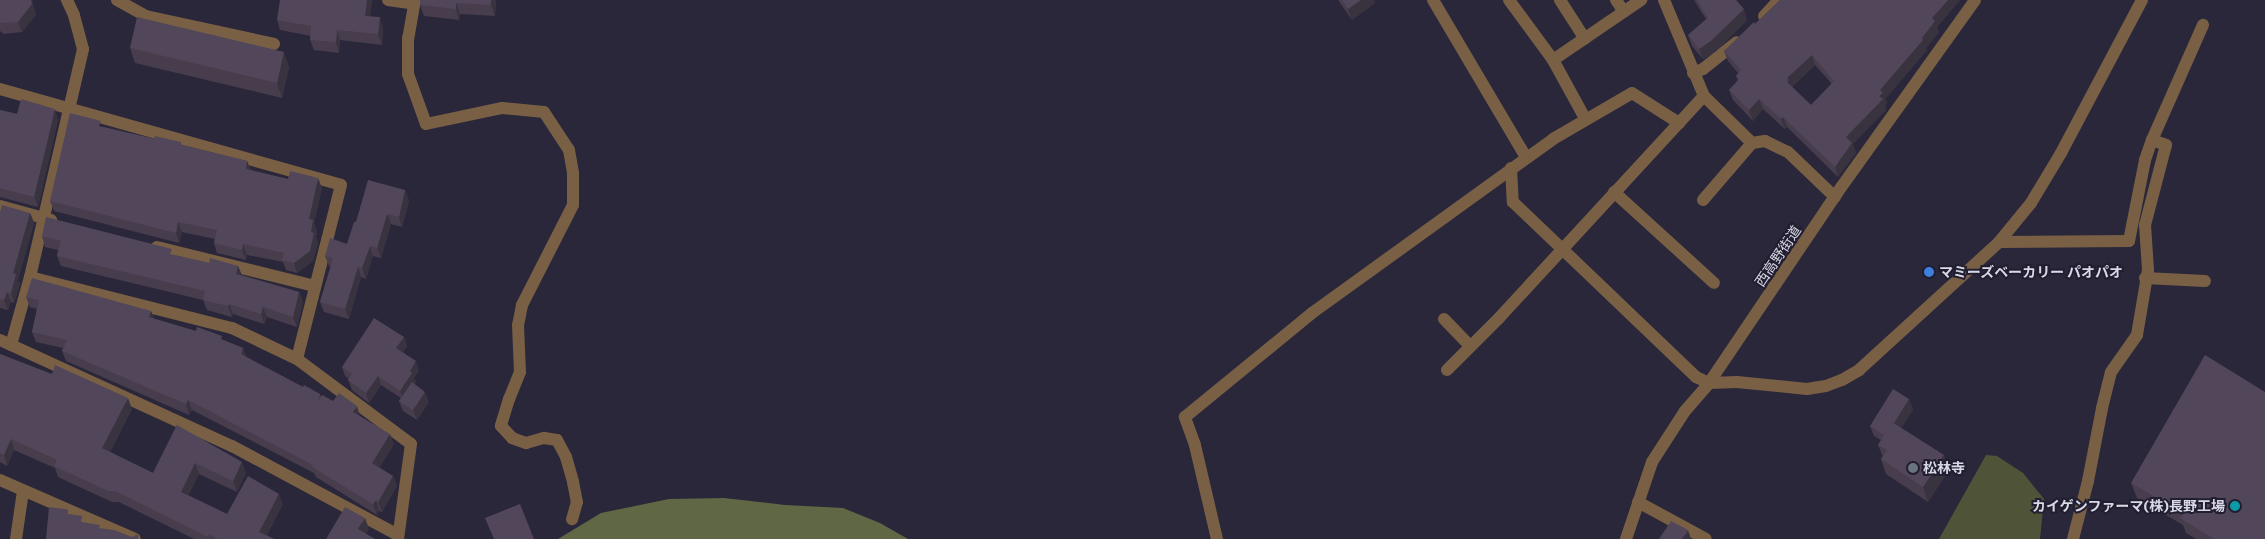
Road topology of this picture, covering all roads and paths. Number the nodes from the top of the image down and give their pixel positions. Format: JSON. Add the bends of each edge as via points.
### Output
{"nodes":[{"id":1,"x":67,"y":0,"type":"edge"},
{"id":2,"x":117,"y":0,"type":"edge"},
{"id":3,"x":388,"y":0,"type":"edge"},
{"id":4,"x":1433,"y":0,"type":"edge"},
{"id":5,"x":1509,"y":0,"type":"edge"},
{"id":6,"x":1560,"y":0,"type":"edge"},
{"id":7,"x":1616,"y":0,"type":"edge"},
{"id":8,"x":1642,"y":0,"type":"edge"},
{"id":9,"x":1664,"y":0,"type":"edge"},
{"id":10,"x":1779,"y":0,"type":"edge"},
{"id":11,"x":1975,"y":0,"type":"edge"},
{"id":12,"x":2142,"y":0,"type":"edge"},
{"id":13,"x":415,"y":2,"type":"edge"},
{"id":14,"x":1624,"y":12,"type":"junction"},
{"id":15,"x":2203,"y":25,"type":"dead end"},
{"id":16,"x":1585,"y":39,"type":"junction"},
{"id":17,"x":274,"y":44,"type":"dead end"},
{"id":18,"x":1553,"y":60,"type":"junction"},
{"id":19,"x":1693,"y":73,"type":"junction"},
{"id":20,"x":0,"y":89,"type":"edge"},
{"id":21,"x":1704,"y":96,"type":"junction"},
{"id":22,"x":70,"y":110,"type":"junction"},
{"id":23,"x":1586,"y":120,"type":"junction"},
{"id":24,"x":1679,"y":123,"type":"junction"},
{"id":25,"x":2152,"y":140,"type":"junction"},
{"id":26,"x":1752,"y":143,"type":"junction"},
{"id":27,"x":1526,"y":157,"type":"junction"},
{"id":28,"x":1511,"y":168,"type":"junction"},
{"id":29,"x":1614,"y":192,"type":"junction"},
{"id":30,"x":1835,"y":197,"type":"junction"},
{"id":31,"x":1703,"y":200,"type":"dead end"},
{"id":32,"x":0,"y":206,"type":"edge"},
{"id":33,"x":44,"y":218,"type":"junction"},
{"id":34,"x":62,"y":223,"type":"edge"},
{"id":35,"x":1999,"y":242,"type":"junction"},
{"id":36,"x":147,"y":244,"type":"edge"},
{"id":37,"x":1561,"y":250,"type":"junction"},
{"id":38,"x":30,"y":277,"type":"junction"},
{"id":39,"x":2145,"y":278,"type":"junction"},
{"id":40,"x":2205,"y":281,"type":"dead end"},
{"id":41,"x":1714,"y":283,"type":"dead end"},
{"id":42,"x":316,"y":286,"type":"junction"},
{"id":43,"x":1444,"y":319,"type":"dead end"},
{"id":44,"x":6,"y":343,"type":"edge"},
{"id":45,"x":1470,"y":346,"type":"junction"},
{"id":46,"x":297,"y":359,"type":"junction"},
{"id":47,"x":1447,"y":370,"type":"dead end"},
{"id":48,"x":1709,"y":383,"type":"junction"},
{"id":49,"x":0,"y":480,"type":"edge"},
{"id":50,"x":23,"y":491,"type":"junction"},
{"id":51,"x":1638,"y":502,"type":"junction"},
{"id":52,"x":572,"y":519,"type":"dead end"},
{"id":53,"x":398,"y":537,"type":"edge"},
{"id":54,"x":16,"y":539,"type":"edge"},
{"id":55,"x":135,"y":539,"type":"edge"},
{"id":56,"x":1217,"y":539,"type":"edge"},
{"id":57,"x":1626,"y":539,"type":"edge"},
{"id":58,"x":1706,"y":539,"type":"edge"},
{"id":59,"x":2073,"y":539,"type":"edge"}],
"edges":[{"from":1,"to":22,"type":"street","via":[[83,49]]},
{"from":2,"to":17,"type":"street","via":[[146,16]]},
{"from":3,"to":13,"type":"street"},
{"from":4,"to":27,"type":"street"},
{"from":5,"to":18,"type":"street"},
{"from":6,"to":16,"type":"street"},
{"from":7,"to":14,"type":"street"},
{"from":8,"to":14,"type":"street"},
{"from":9,"to":19,"type":"street"},
{"from":10,"to":19,"type":"street","via":[[1720,58]]},
{"from":11,"to":30,"type":"street","name":"西高野街道"},
{"from":12,"to":35,"type":"street","via":[[2062,153],[2031,202]]},
{"from":13,"to":52,"type":"street","via":[[408,38],[408,74],[426,124],[502,108],[544,112],[569,150],[573,205],[522,305],[518,325],[520,372],[501,426],[512,438],[526,443],[544,438],[557,440],[566,457],[577,502]]},
{"from":14,"to":16,"type":"street"},
{"from":15,"to":25,"type":"street"},
{"from":16,"to":18,"type":"street"},
{"from":18,"to":23,"type":"street"},
{"from":19,"to":21,"type":"street"},
{"from":20,"to":22,"type":"street"},
{"from":21,"to":24,"type":"street"},
{"from":21,"to":26,"type":"street"},
{"from":22,"to":33,"type":"street"},
{"from":22,"to":42,"type":"street","via":[[341,186]]},
{"from":23,"to":24,"type":"street","via":[[1632,93]]},
{"from":23,"to":27,"type":"street"},
{"from":24,"to":29,"type":"street"},
{"from":25,"to":35,"type":"street","via":[[2129,241]]},
{"from":25,"to":39,"type":"street","via":[[2166,145],[2145,226],[2148,270]]},
{"from":26,"to":30,"type":"street","via":[[1765,141],[1788,152]]},
{"from":26,"to":31,"type":"street"},
{"from":27,"to":28,"type":"street"},
{"from":28,"to":37,"type":"street","via":[[1513,202]]},
{"from":28,"to":56,"type":"street","via":[[1312,313],[1185,417],[1195,445]]},
{"from":29,"to":37,"type":"street"},
{"from":29,"to":41,"type":"street"},
{"from":30,"to":48,"type":"street","name":"西高野街道"},
{"from":32,"to":33,"type":"street"},
{"from":33,"to":34,"type":"street"},
{"from":33,"to":38,"type":"street"},
{"from":35,"to":48,"type":"street","via":[[1858,370],[1842,380],[1807,389],[1737,382]]},
{"from":36,"to":42,"type":"street"},
{"from":37,"to":45,"type":"street"},
{"from":37,"to":48,"type":"street","via":[[1682,365]]},
{"from":38,"to":44,"type":"street"},
{"from":38,"to":46,"type":"street","via":[[232,328]]},
{"from":39,"to":40,"type":"street"},
{"from":39,"to":59,"type":"street","via":[[2137,335],[2111,372]]},
{"from":42,"to":46,"type":"street"},
{"from":43,"to":45,"type":"street"},
{"from":44,"to":53,"type":"street","via":[[232,446]]},
{"from":45,"to":47,"type":"street"},
{"from":46,"to":53,"type":"street","via":[[410,444]]},
{"from":48,"to":51,"type":"street","name":"西高野街道","via":[[1685,411],[1652,462]]},
{"from":49,"to":50,"type":"street"},
{"from":50,"to":54,"type":"street"},
{"from":50,"to":55,"type":"street"},
{"from":51,"to":57,"type":"street","name":"西高野街道"},
{"from":51,"to":58,"type":"street"}]}
